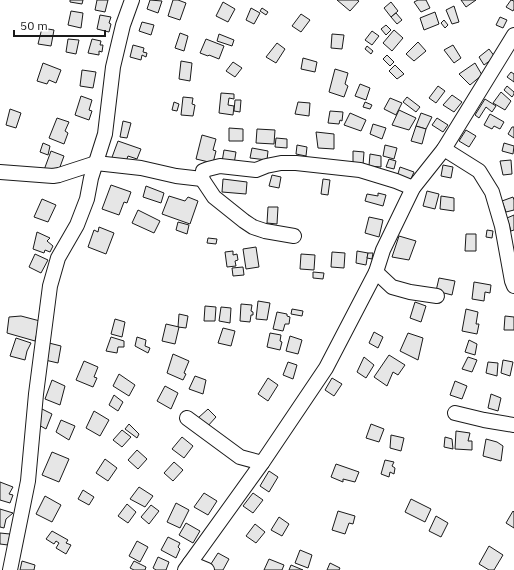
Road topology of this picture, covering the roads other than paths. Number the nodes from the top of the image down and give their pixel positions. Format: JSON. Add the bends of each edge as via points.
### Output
{"nodes":[{"id":1,"x":132,"y":0,"type":"edge"},
{"id":2,"x":514,"y":35,"type":"edge"},
{"id":3,"x":444,"y":148,"type":"junction"},
{"id":4,"x":96,"y":163,"type":"junction"},
{"id":5,"x":0,"y":172,"type":"edge"},
{"id":6,"x":202,"y":179,"type":"junction"},
{"id":7,"x":413,"y":188,"type":"junction"},
{"id":8,"x":294,"y":236,"type":"dead end"},
{"id":9,"x":376,"y":272,"type":"junction"},
{"id":10,"x":514,"y":286,"type":"edge"},
{"id":11,"x":437,"y":296,"type":"dead end"},
{"id":12,"x":455,"y":413,"type":"dead end"},
{"id":13,"x":187,"y":418,"type":"dead end"},
{"id":14,"x":514,"y":425,"type":"edge"},
{"id":15,"x":262,"y":463,"type":"junction"},
{"id":16,"x":188,"y":567,"type":"edge"},
{"id":17,"x":10,"y":570,"type":"edge"},
{"id":18,"x":207,"y":570,"type":"edge"}],
"edges":[{"from":1,"to":4,"type":"street","via":[[113,67],[106,134]]},
{"from":2,"to":3,"type":"street"},
{"from":3,"to":7,"type":"street"},
{"from":3,"to":10,"type":"street","via":[[479,171],[492,192]]},
{"from":4,"to":5,"type":"street","via":[[53,176]]},
{"from":4,"to":6,"type":"street"},
{"from":4,"to":17,"type":"street","via":[[87,199],[77,225],[58,258],[50,286],[28,481]]},
{"from":6,"to":7,"type":"street","via":[[203,171],[208,168],[225,166],[256,170],[281,163],[296,163],[360,170],[396,180]]},
{"from":6,"to":8,"type":"street","via":[[214,197],[253,227]]},
{"from":7,"to":9,"type":"street","via":[[383,250]]},
{"from":9,"to":11,"type":"street","via":[[392,287]]},
{"from":9,"to":15,"type":"street","via":[[326,368]]},
{"from":12,"to":14,"type":"street"},
{"from":13,"to":15,"type":"street","via":[[240,457]]},
{"from":15,"to":16,"type":"street"},
{"from":16,"to":18,"type":"street"}]}
